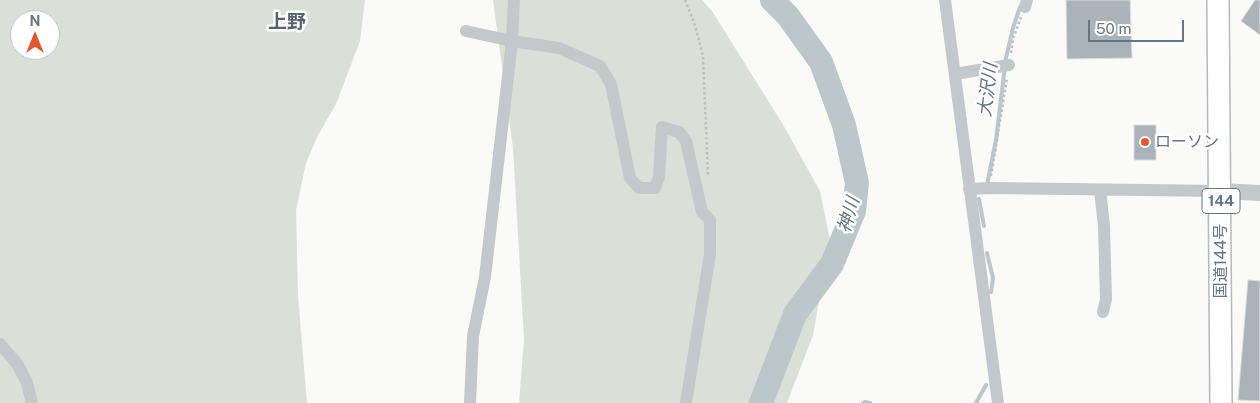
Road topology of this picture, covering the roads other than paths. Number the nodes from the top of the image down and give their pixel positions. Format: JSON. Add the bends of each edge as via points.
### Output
{"nodes":[{"id":1,"x":514,"y":0,"type":"edge"},
{"id":2,"x":945,"y":0,"type":"edge"},
{"id":3,"x":1218,"y":0,"type":"edge"},
{"id":4,"x":466,"y":31,"type":"dead end"},
{"id":5,"x":512,"y":41,"type":"junction"},
{"id":6,"x":1006,"y":66,"type":"road end"},
{"id":7,"x":955,"y":74,"type":"junction"},
{"id":8,"x":969,"y":189,"type":"junction"},
{"id":9,"x":1100,"y":190,"type":"junction"},
{"id":10,"x":1220,"y":191,"type":"junction"},
{"id":11,"x":1260,"y":192,"type":"edge"},
{"id":12,"x":1103,"y":312,"type":"dead end"},
{"id":13,"x":0,"y":344,"type":"edge"},
{"id":14,"x":32,"y":403,"type":"edge"},
{"id":15,"x":470,"y":403,"type":"edge"},
{"id":16,"x":686,"y":403,"type":"edge"},
{"id":17,"x":998,"y":403,"type":"edge"},
{"id":18,"x":1221,"y":403,"type":"edge"}],
"edges":[{"from":1,"to":5,"type":"street"},
{"from":2,"to":7,"type":"street"},
{"from":3,"to":10,"type":"highway","name":"国道144号","number":"144"},
{"from":4,"to":5,"type":"street"},
{"from":5,"to":15,"type":"street","via":[[485,277],[473,336]]},
{"from":5,"to":16,"type":"street","via":[[559,48],[600,66],[611,84],[630,178],[639,188],[655,188],[659,177],[662,127],[679,132],[686,141],[702,212],[710,220],[710,254]]},
{"from":6,"to":7,"type":"street"},
{"from":7,"to":8,"type":"street"},
{"from":8,"to":9,"type":"street"},
{"from":8,"to":17,"type":"street"},
{"from":9,"to":10,"type":"street"},
{"from":9,"to":12,"type":"street","via":[[1106,299]]},
{"from":10,"to":11,"type":"street"},
{"from":10,"to":18,"type":"highway","name":"国道144号","number":"144"},
{"from":13,"to":14,"type":"street","via":[[18,366]]}]}
